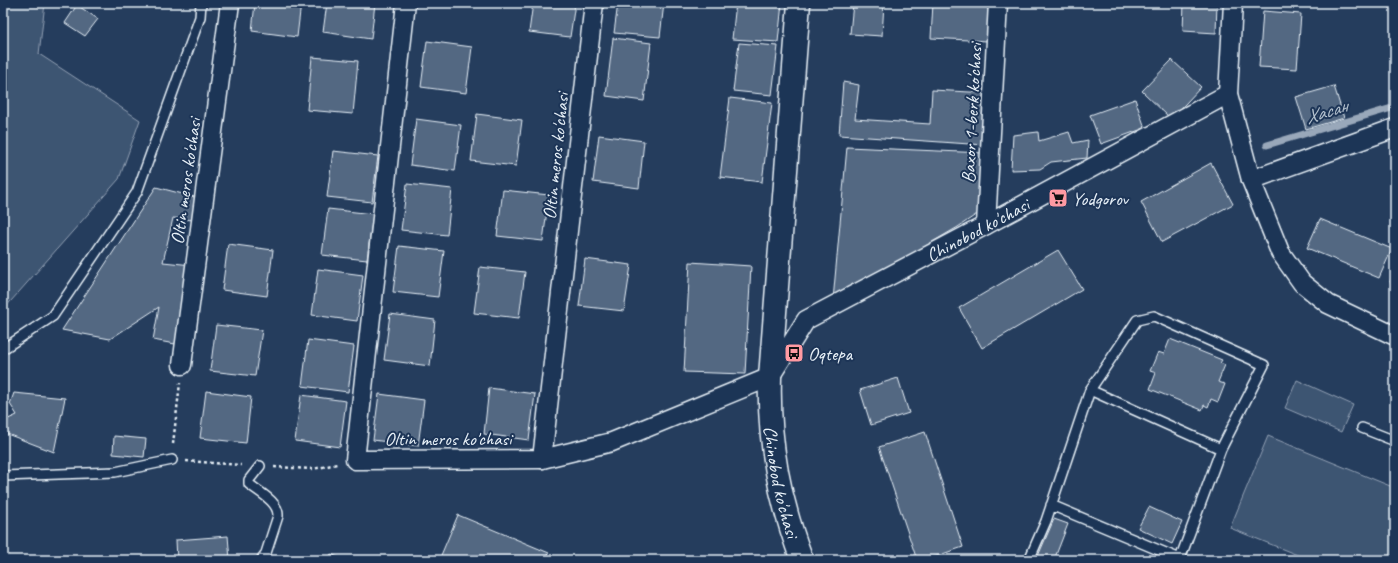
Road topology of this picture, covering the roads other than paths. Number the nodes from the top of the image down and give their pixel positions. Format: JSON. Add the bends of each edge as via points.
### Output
{"nodes":[{"id":1,"x":201,"y":3,"type":"edge"},
{"id":2,"x":230,"y":3,"type":"edge"},
{"id":3,"x":406,"y":3,"type":"edge"},
{"id":4,"x":594,"y":3,"type":"edge"},
{"id":5,"x":799,"y":3,"type":"edge"},
{"id":6,"x":998,"y":3,"type":"edge"},
{"id":7,"x":1233,"y":3,"type":"edge"},
{"id":8,"x":1228,"y":94,"type":"junction"},
{"id":9,"x":1395,"y":128,"type":"edge"},
{"id":10,"x":1251,"y":180,"type":"junction"},
{"id":11,"x":986,"y":225,"type":"junction"},
{"id":12,"x":1395,"y":336,"type":"edge"},
{"id":13,"x":3,"y":348,"type":"edge"},
{"id":14,"x":182,"y":365,"type":"road end"},
{"id":15,"x":770,"y":377,"type":"junction"},
{"id":16,"x":1090,"y":390,"type":"junction"},
{"id":17,"x":1362,"y":428,"type":"dead end"},
{"id":18,"x":1395,"y":441,"type":"edge"},
{"id":19,"x":1222,"y":449,"type":"junction"},
{"id":20,"x":542,"y":459,"type":"junction"},
{"id":21,"x":172,"y":460,"type":"road end"},
{"id":22,"x":260,"y":466,"type":"road end"},
{"id":23,"x":3,"y":476,"type":"edge"},
{"id":24,"x":1051,"y":505,"type":"junction"},
{"id":25,"x":261,"y":560,"type":"edge"},
{"id":26,"x":802,"y":560,"type":"edge"},
{"id":27,"x":1029,"y":560,"type":"edge"},
{"id":28,"x":1181,"y":560,"type":"edge"}],
"edges":[{"from":1,"to":13,"type":"lane","via":[[200,17],[137,192],[53,316]]},
{"from":2,"to":14,"type":"street","name":"Oltin meros ko'chasi"},
{"from":3,"to":20,"type":"street","name":"Oltin meros ko'chasi","via":[[355,460]]},
{"from":4,"to":20,"type":"street","name":"Oltin meros ko'chasi"},
{"from":5,"to":15,"type":"street","name":"Chinobod ko'chasi"},
{"from":6,"to":11,"type":"street","name":"Baxor 1-berk ko'chasi"},
{"from":7,"to":8,"type":"street"},
{"from":8,"to":10,"type":"street"},
{"from":8,"to":11,"type":"street","name":"Chinobod ko'chasi"},
{"from":9,"to":10,"type":"street"},
{"from":10,"to":12,"type":"street","via":[[1280,252],[1302,283],[1328,304]]},
{"from":11,"to":15,"type":"street","name":"Chinobod ko'chasi","via":[[806,320]]},
{"from":15,"to":20,"type":"street","via":[[612,442]]},
{"from":15,"to":26,"type":"street","name":"Chinobod ko'chasi","via":[[771,433],[776,472],[785,510]]},
{"from":16,"to":19,"type":"lane"},
{"from":16,"to":19,"type":"lane","via":[[1137,320],[1154,316],[1264,365]]},
{"from":16,"to":24,"type":"lane"},
{"from":17,"to":18,"type":"lane"},
{"from":19,"to":28,"type":"lane"},
{"from":21,"to":23,"type":"lane","via":[[115,472]]},
{"from":22,"to":25,"type":"lane","via":[[249,480],[249,484],[276,506],[279,512],[266,553]]},
{"from":24,"to":27,"type":"lane"},
{"from":24,"to":28,"type":"lane"}]}
